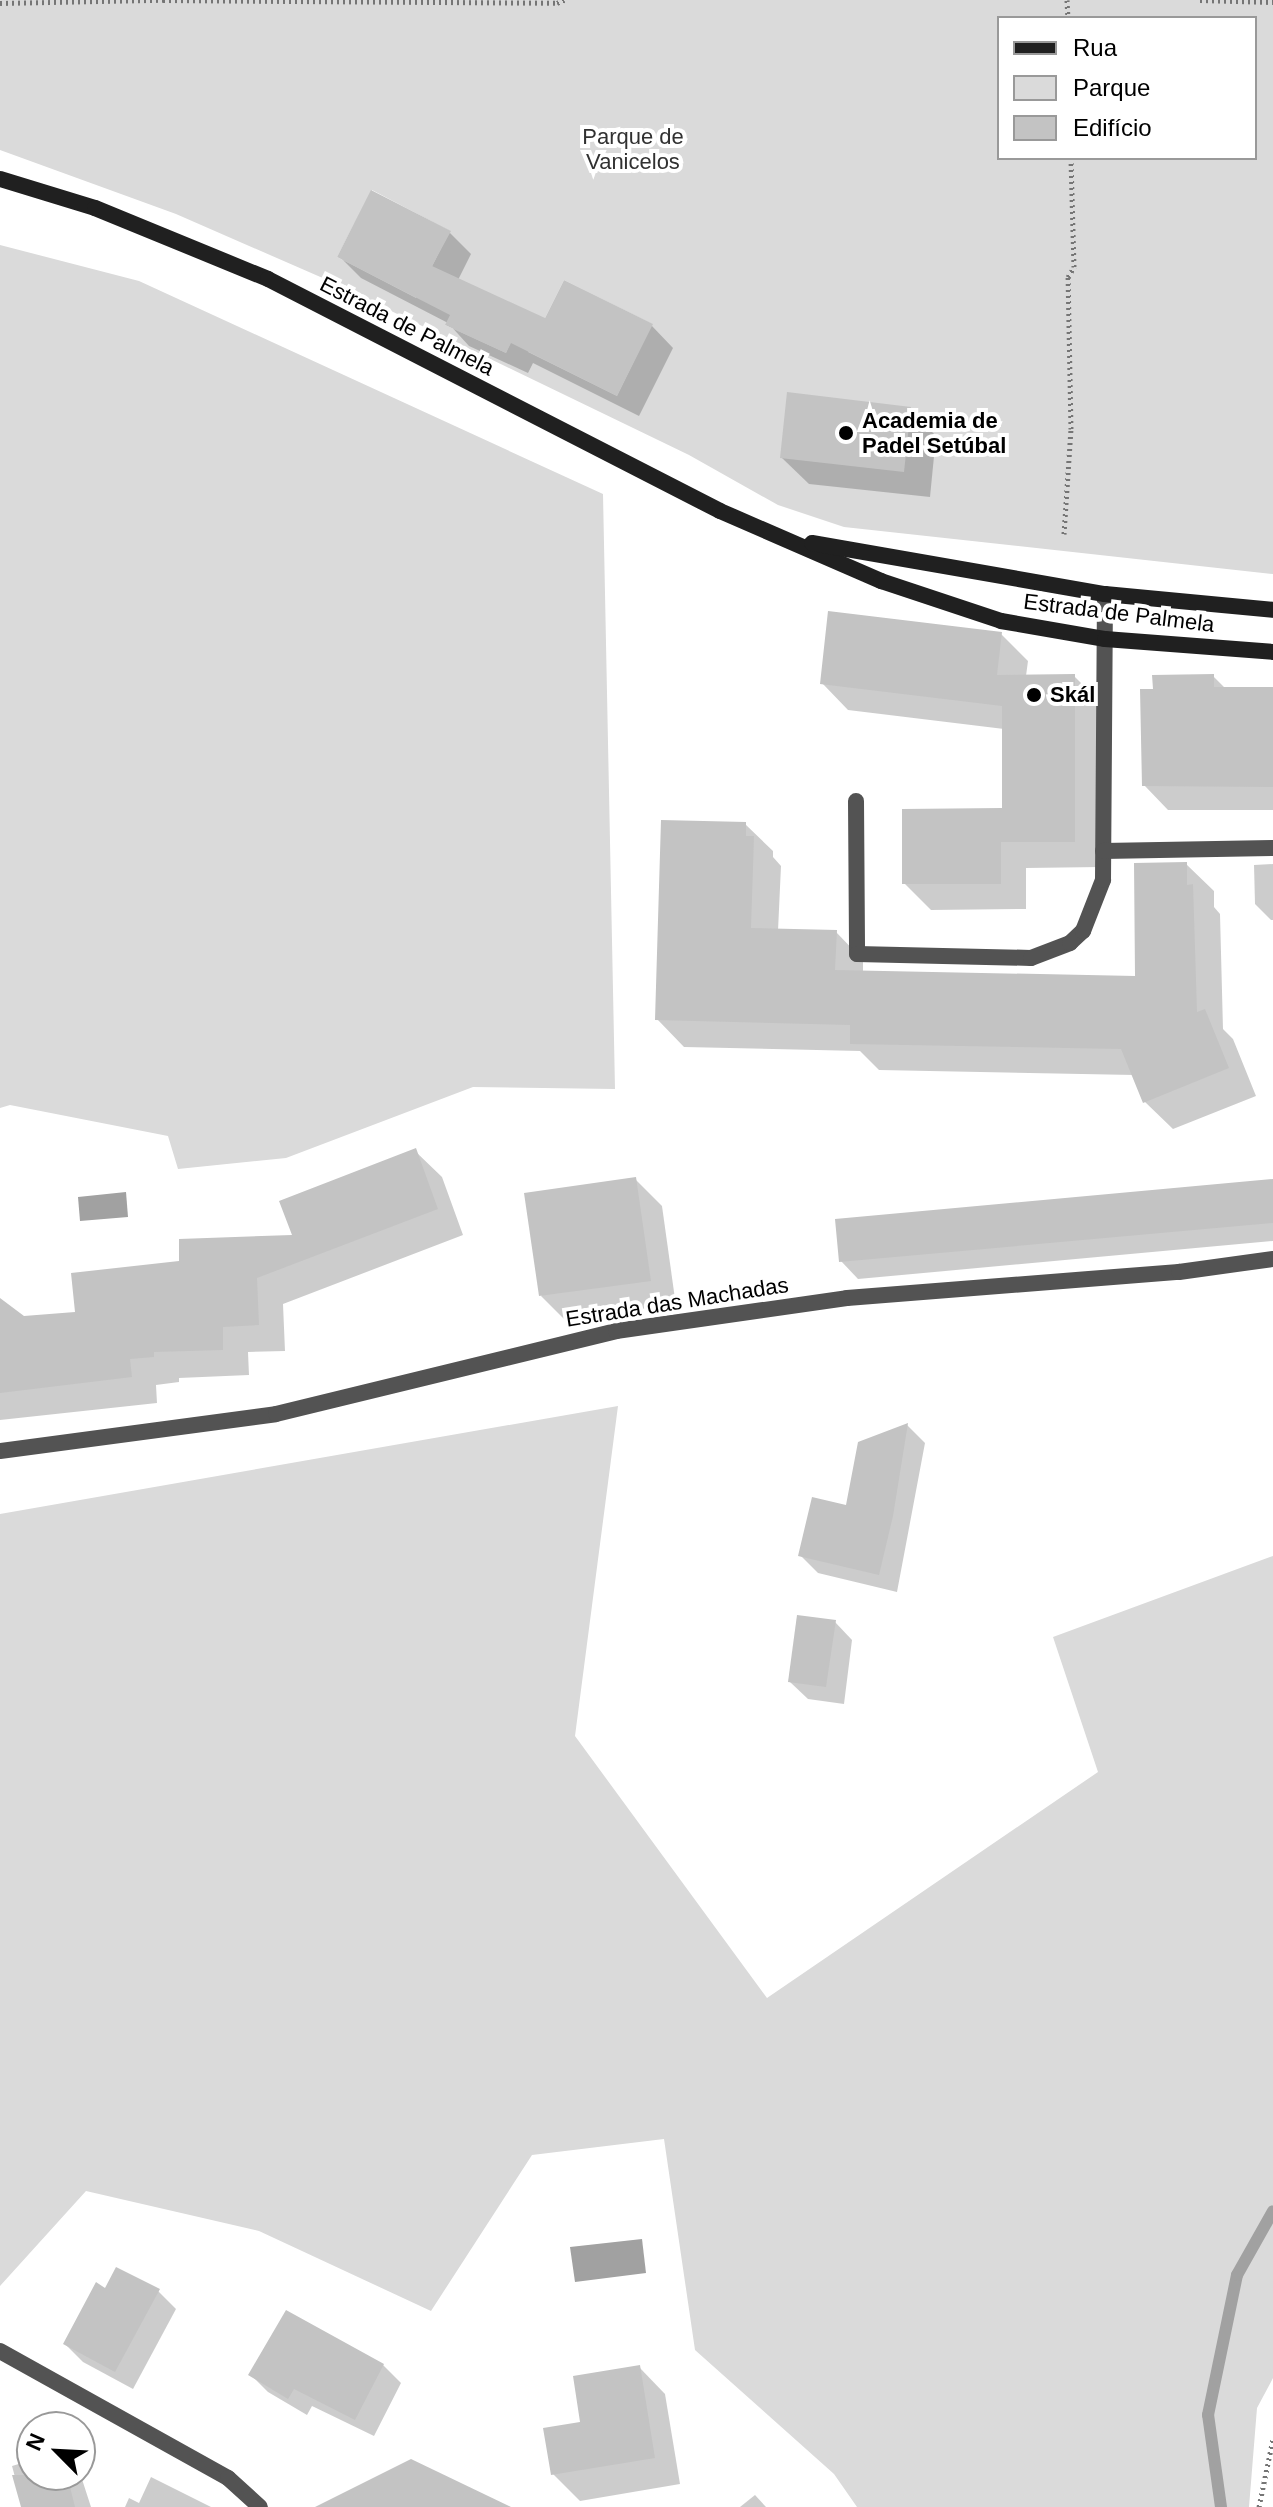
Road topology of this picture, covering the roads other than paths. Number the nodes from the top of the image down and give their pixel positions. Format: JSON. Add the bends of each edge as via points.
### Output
{"nodes":[{"id":1,"x":0,"y":179,"type":"edge"},
{"id":2,"x":783,"y":538,"type":"junction"},
{"id":3,"x":1105,"y":594,"type":"junction"},
{"id":4,"x":1273,"y":610,"type":"edge"},
{"id":5,"x":1105,"y":639,"type":"junction"},
{"id":6,"x":1273,"y":652,"type":"edge"},
{"id":7,"x":856,"y":801,"type":"dead end"},
{"id":8,"x":1273,"y":848,"type":"edge"},
{"id":9,"x":1103,"y":851,"type":"junction"},
{"id":10,"x":1273,"y":1259,"type":"edge"},
{"id":11,"x":0,"y":1451,"type":"edge"},
{"id":12,"x":0,"y":2351,"type":"edge"},
{"id":13,"x":260,"y":2507,"type":"edge"}],
"edges":[{"from":1,"to":2,"type":"street","name":"Estrada de Palmela","via":[[95,208],[268,279],[720,511]]},
{"from":2,"to":3,"type":"street","name":"Estrada de Palmela"},
{"from":2,"to":5,"type":"street","name":"Estrada de Palmela","via":[[881,581],[1001,621]]},
{"from":3,"to":4,"type":"street","name":"Estrada de Palmela"},
{"from":3,"to":5,"type":"street"},
{"from":5,"to":6,"type":"street","name":"Estrada de Palmela"},
{"from":5,"to":9,"type":"street"},
{"from":7,"to":9,"type":"street","via":[[857,954],[1031,958],[1050,952],[1083,931],[1103,880]]},
{"from":8,"to":9,"type":"street"},
{"from":10,"to":11,"type":"street","name":"Estrada das Machadas","via":[[1194,1271],[847,1298],[616,1331],[276,1414]]},
{"from":12,"to":13,"type":"street","via":[[228,2478]]}]}
